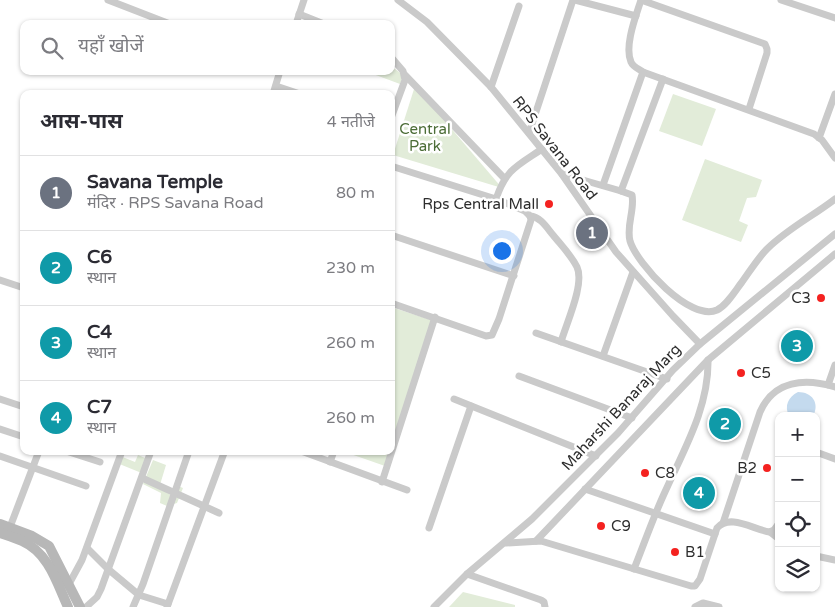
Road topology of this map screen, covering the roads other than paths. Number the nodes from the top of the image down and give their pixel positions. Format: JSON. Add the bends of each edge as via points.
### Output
{"nodes":[{"id":1,"x":108,"y":0,"type":"edge"},
{"id":2,"x":304,"y":0,"type":"edge"},
{"id":3,"x":398,"y":0,"type":"edge"},
{"id":4,"x":574,"y":0,"type":"edge"},
{"id":5,"x":781,"y":0,"type":"edge"},
{"id":6,"x":519,"y":6,"type":"dead end"},
{"id":7,"x":299,"y":14,"type":"junction"},
{"id":8,"x":636,"y":16,"type":"junction"},
{"id":9,"x":835,"y":18,"type":"edge"},
{"id":10,"x":160,"y":20,"type":"edge"},
{"id":11,"x":297,"y":20,"type":"edge"},
{"id":12,"x":314,"y":20,"type":"edge"},
{"id":13,"x":395,"y":61,"type":"edge"},
{"id":14,"x":643,"y":72,"type":"junction"},
{"id":15,"x":279,"y":75,"type":"edge"},
{"id":16,"x":405,"y":75,"type":"junction"},
{"id":17,"x":663,"y":78,"type":"junction"},
{"id":18,"x":276,"y":86,"type":"junction"},
{"id":19,"x":491,"y":87,"type":"junction"},
{"id":20,"x":274,"y":90,"type":"edge"},
{"id":21,"x":288,"y":90,"type":"edge"},
{"id":22,"x":835,"y":94,"type":"edge"},
{"id":23,"x":395,"y":107,"type":"edge"},
{"id":24,"x":749,"y":110,"type":"junction"},
{"id":25,"x":529,"y":132,"type":"junction"},
{"id":26,"x":818,"y":138,"type":"junction"},
{"id":27,"x":542,"y":150,"type":"junction"},
{"id":28,"x":834,"y":153,"type":"edge"},
{"id":29,"x":395,"y":167,"type":"edge"},
{"id":30,"x":562,"y":173,"type":"junction"},
{"id":31,"x":504,"y":178,"type":"junction"},
{"id":32,"x":603,"y":185,"type":"junction"},
{"id":33,"x":621,"y":191,"type":"junction"},
{"id":34,"x":835,"y":199,"type":"edge"},
{"id":35,"x":496,"y":200,"type":"junction"},
{"id":36,"x":530,"y":216,"type":"junction"},
{"id":37,"x":835,"y":234,"type":"edge"},
{"id":38,"x":395,"y":236,"type":"edge"},
{"id":39,"x":835,"y":254,"type":"edge"},
{"id":40,"x":633,"y":272,"type":"junction"},
{"id":41,"x":514,"y":276,"type":"junction"},
{"id":42,"x":0,"y":280,"type":"edge"},
{"id":43,"x":20,"y":287,"type":"edge"},
{"id":44,"x":395,"y":304,"type":"edge"},
{"id":45,"x":436,"y":317,"type":"junction"},
{"id":46,"x":536,"y":333,"type":"dead end"},
{"id":47,"x":561,"y":342,"type":"junction"},
{"id":48,"x":700,"y":344,"type":"junction"},
{"id":49,"x":603,"y":356,"type":"junction"},
{"id":50,"x":708,"y":360,"type":"junction"},
{"id":51,"x":835,"y":366,"type":"edge"},
{"id":52,"x":520,"y":376,"type":"dead end"},
{"id":53,"x":666,"y":378,"type":"junction"},
{"id":54,"x":832,"y":386,"type":"edge"},
{"id":55,"x":0,"y":399,"type":"edge"},
{"id":56,"x":454,"y":400,"type":"dead end"},
{"id":57,"x":20,"y":406,"type":"edge"},
{"id":58,"x":471,"y":406,"type":"junction"},
{"id":59,"x":632,"y":418,"type":"junction"},
{"id":60,"x":0,"y":428,"type":"edge"},
{"id":61,"x":20,"y":436,"type":"edge"},
{"id":62,"x":395,"y":442,"type":"edge"},
{"id":63,"x":820,"y":453,"type":"edge"},
{"id":64,"x":37,"y":455,"type":"edge"},
{"id":65,"x":78,"y":455,"type":"edge"},
{"id":66,"x":121,"y":455,"type":"edge"},
{"id":67,"x":150,"y":455,"type":"edge"},
{"id":68,"x":188,"y":455,"type":"edge"},
{"id":69,"x":223,"y":455,"type":"edge"},
{"id":70,"x":312,"y":455,"type":"edge"},
{"id":71,"x":333,"y":455,"type":"edge"},
{"id":72,"x":391,"y":455,"type":"edge"},
{"id":73,"x":0,"y":456,"type":"edge"},
{"id":74,"x":596,"y":456,"type":"junction"},
{"id":75,"x":835,"y":459,"type":"edge"},
{"id":76,"x":100,"y":462,"type":"dead end"},
{"id":77,"x":330,"y":462,"type":"junction"},
{"id":78,"x":32,"y":468,"type":"junction"},
{"id":79,"x":142,"y":478,"type":"junction"},
{"id":80,"x":382,"y":482,"type":"junction"},
{"id":81,"x":86,"y":486,"type":"dead end"},
{"id":82,"x":585,"y":489,"type":"junction"},
{"id":83,"x":407,"y":490,"type":"dead end"},
{"id":84,"x":175,"y":493,"type":"junction"},
{"id":85,"x":204,"y":507,"type":"junction"},
{"id":86,"x":220,"y":513,"type":"dead end"},
{"id":87,"x":655,"y":514,"type":"junction"},
{"id":88,"x":724,"y":523,"type":"junction"},
{"id":89,"x":5,"y":525,"type":"edge"},
{"id":90,"x":429,"y":528,"type":"dead end"},
{"id":91,"x":775,"y":529,"type":"edge"},
{"id":92,"x":770,"y":532,"type":"junction"},
{"id":93,"x":0,"y":533,"type":"edge"},
{"id":94,"x":715,"y":534,"type":"junction"},
{"id":95,"x":775,"y":536,"type":"edge"},
{"id":96,"x":536,"y":541,"type":"junction"},
{"id":97,"x":506,"y":543,"type":"junction"},
{"id":98,"x":87,"y":548,"type":"junction"},
{"id":99,"x":820,"y":557,"type":"edge"},
{"id":100,"x":835,"y":560,"type":"edge"},
{"id":101,"x":108,"y":569,"type":"junction"},
{"id":102,"x":634,"y":569,"type":"junction"},
{"id":103,"x":468,"y":574,"type":"junction"},
{"id":104,"x":69,"y":584,"type":"junction"},
{"id":105,"x":139,"y":595,"type":"junction"},
{"id":106,"x":167,"y":605,"type":"edge"},
{"id":107,"x":68,"y":607,"type":"edge"},
{"id":108,"x":80,"y":607,"type":"edge"},
{"id":109,"x":86,"y":607,"type":"edge"},
{"id":110,"x":133,"y":607,"type":"edge"},
{"id":111,"x":434,"y":607,"type":"edge"},
{"id":112,"x":545,"y":607,"type":"edge"},
{"id":113,"x":695,"y":607,"type":"edge"},
{"id":114,"x":719,"y":607,"type":"edge"}],
"edges":[{"from":1,"to":10,"type":"street"},
{"from":2,"to":7,"type":"street"},
{"from":3,"to":19,"type":"street","name":"RPS Savana Road","via":[[427,22]]},
{"from":4,"to":8,"type":"street"},
{"from":4,"to":25,"type":"street"},
{"from":5,"to":9,"type":"street"},
{"from":6,"to":19,"type":"street"},
{"from":7,"to":11,"type":"street"},
{"from":7,"to":12,"type":"street"},
{"from":8,"to":14,"type":"street","via":[[630,60]]},
{"from":8,"to":24,"type":"street","via":[[641,0],[765,44],[767,53]]},
{"from":13,"to":16,"type":"street"},
{"from":14,"to":17,"type":"street"},
{"from":14,"to":32,"type":"street"},
{"from":15,"to":18,"type":"street"},
{"from":16,"to":23,"type":"street"},
{"from":16,"to":31,"type":"street"},
{"from":17,"to":24,"type":"street"},
{"from":17,"to":33,"type":"street"},
{"from":18,"to":20,"type":"street"},
{"from":18,"to":21,"type":"street"},
{"from":19,"to":25,"type":"street","name":"RPS Savana Road"},
{"from":22,"to":26,"type":"street"},
{"from":24,"to":26,"type":"street"},
{"from":25,"to":27,"type":"street","name":"RPS Savana Road"},
{"from":26,"to":28,"type":"street"},
{"from":27,"to":30,"type":"street","name":"RPS Savana Road"},
{"from":27,"to":31,"type":"street"},
{"from":29,"to":35,"type":"street"},
{"from":30,"to":32,"type":"street"},
{"from":30,"to":40,"type":"street","name":"RPS Savana Road"},
{"from":31,"to":35,"type":"street"},
{"from":32,"to":33,"type":"street"},
{"from":33,"to":34,"type":"street","via":[[633,198],[628,229],[635,253],[655,278],[679,299],[691,307],[711,312],[723,307],[767,249]]},
{"from":35,"to":36,"type":"street"},
{"from":36,"to":41,"type":"street"},
{"from":36,"to":47,"type":"street","via":[[536,217],[546,227],[579,273]]},
{"from":37,"to":48,"type":"street","name":"Maharshi Banaraj Marg"},
{"from":38,"to":41,"type":"street"},
{"from":39,"to":50,"type":"street"},
{"from":40,"to":48,"type":"street","name":"RPS Savana Road"},
{"from":40,"to":49,"type":"street"},
{"from":41,"to":45,"type":"street","via":[[492,335],[486,336]]},
{"from":42,"to":43,"type":"street"},
{"from":44,"to":45,"type":"street"},
{"from":45,"to":62,"type":"street"},
{"from":46,"to":47,"type":"street"},
{"from":47,"to":49,"type":"street"},
{"from":48,"to":53,"type":"street","name":"Maharshi Banaraj Marg"},
{"from":49,"to":53,"type":"street"},
{"from":50,"to":82,"type":"street"},
{"from":50,"to":87,"type":"street","via":[[701,408]]},
{"from":51,"to":54,"type":"street"},
{"from":52,"to":59,"type":"street"},
{"from":53,"to":59,"type":"street","name":"Maharshi Banaraj Marg"},
{"from":54,"to":88,"type":"street","via":[[812,382],[789,384],[768,399],[760,412]]},
{"from":55,"to":57,"type":"street"},
{"from":56,"to":58,"type":"street"},
{"from":58,"to":74,"type":"street"},
{"from":58,"to":90,"type":"street"},
{"from":59,"to":74,"type":"street","name":"Maharshi Banaraj Marg"},
{"from":60,"to":61,"type":"street"},
{"from":63,"to":75,"type":"street"},
{"from":64,"to":78,"type":"street"},
{"from":65,"to":76,"type":"street"},
{"from":66,"to":98,"type":"street"},
{"from":67,"to":79,"type":"street"},
{"from":68,"to":84,"type":"street"},
{"from":69,"to":85,"type":"street"},
{"from":70,"to":77,"type":"street"},
{"from":71,"to":77,"type":"street"},
{"from":72,"to":80,"type":"street"},
{"from":73,"to":78,"type":"street"},
{"from":74,"to":97,"type":"street","name":"Maharshi Banaraj Marg"},
{"from":77,"to":80,"type":"street"},
{"from":78,"to":81,"type":"street"},
{"from":78,"to":89,"type":"street"},
{"from":79,"to":84,"type":"street"},
{"from":79,"to":101,"type":"street"},
{"from":80,"to":83,"type":"street"},
{"from":82,"to":87,"type":"street"},
{"from":82,"to":96,"type":"street"},
{"from":84,"to":85,"type":"street"},
{"from":84,"to":105,"type":"street"},
{"from":85,"to":86,"type":"street"},
{"from":85,"to":106,"type":"street"},
{"from":87,"to":94,"type":"street"},
{"from":87,"to":102,"type":"street"},
{"from":88,"to":92,"type":"street","via":[[731,521]]},
{"from":88,"to":94,"type":"street"},
{"from":89,"to":104,"type":"street","via":[[49,546]]},
{"from":91,"to":92,"type":"street"},
{"from":92,"to":95,"type":"street"},
{"from":93,"to":107,"type":"street","via":[[23,541],[40,553],[47,561]]},
{"from":94,"to":102,"type":"street","via":[[695,586]]},
{"from":96,"to":97,"type":"street"},
{"from":96,"to":102,"type":"street"},
{"from":97,"to":103,"type":"street","name":"Maharshi Banaraj Marg"},
{"from":98,"to":101,"type":"street"},
{"from":98,"to":104,"type":"street"},
{"from":99,"to":100,"type":"street"},
{"from":101,"to":105,"type":"street"},
{"from":101,"to":109,"type":"street","via":[[96,597]]},
{"from":103,"to":111,"type":"street","name":"Maharshi Banaraj Marg"},
{"from":103,"to":112,"type":"street","via":[[541,600]]},
{"from":104,"to":108,"type":"street"},
{"from":105,"to":106,"type":"street"},
{"from":105,"to":110,"type":"street"},
{"from":113,"to":114,"type":"street","via":[[703,603]]}]}
